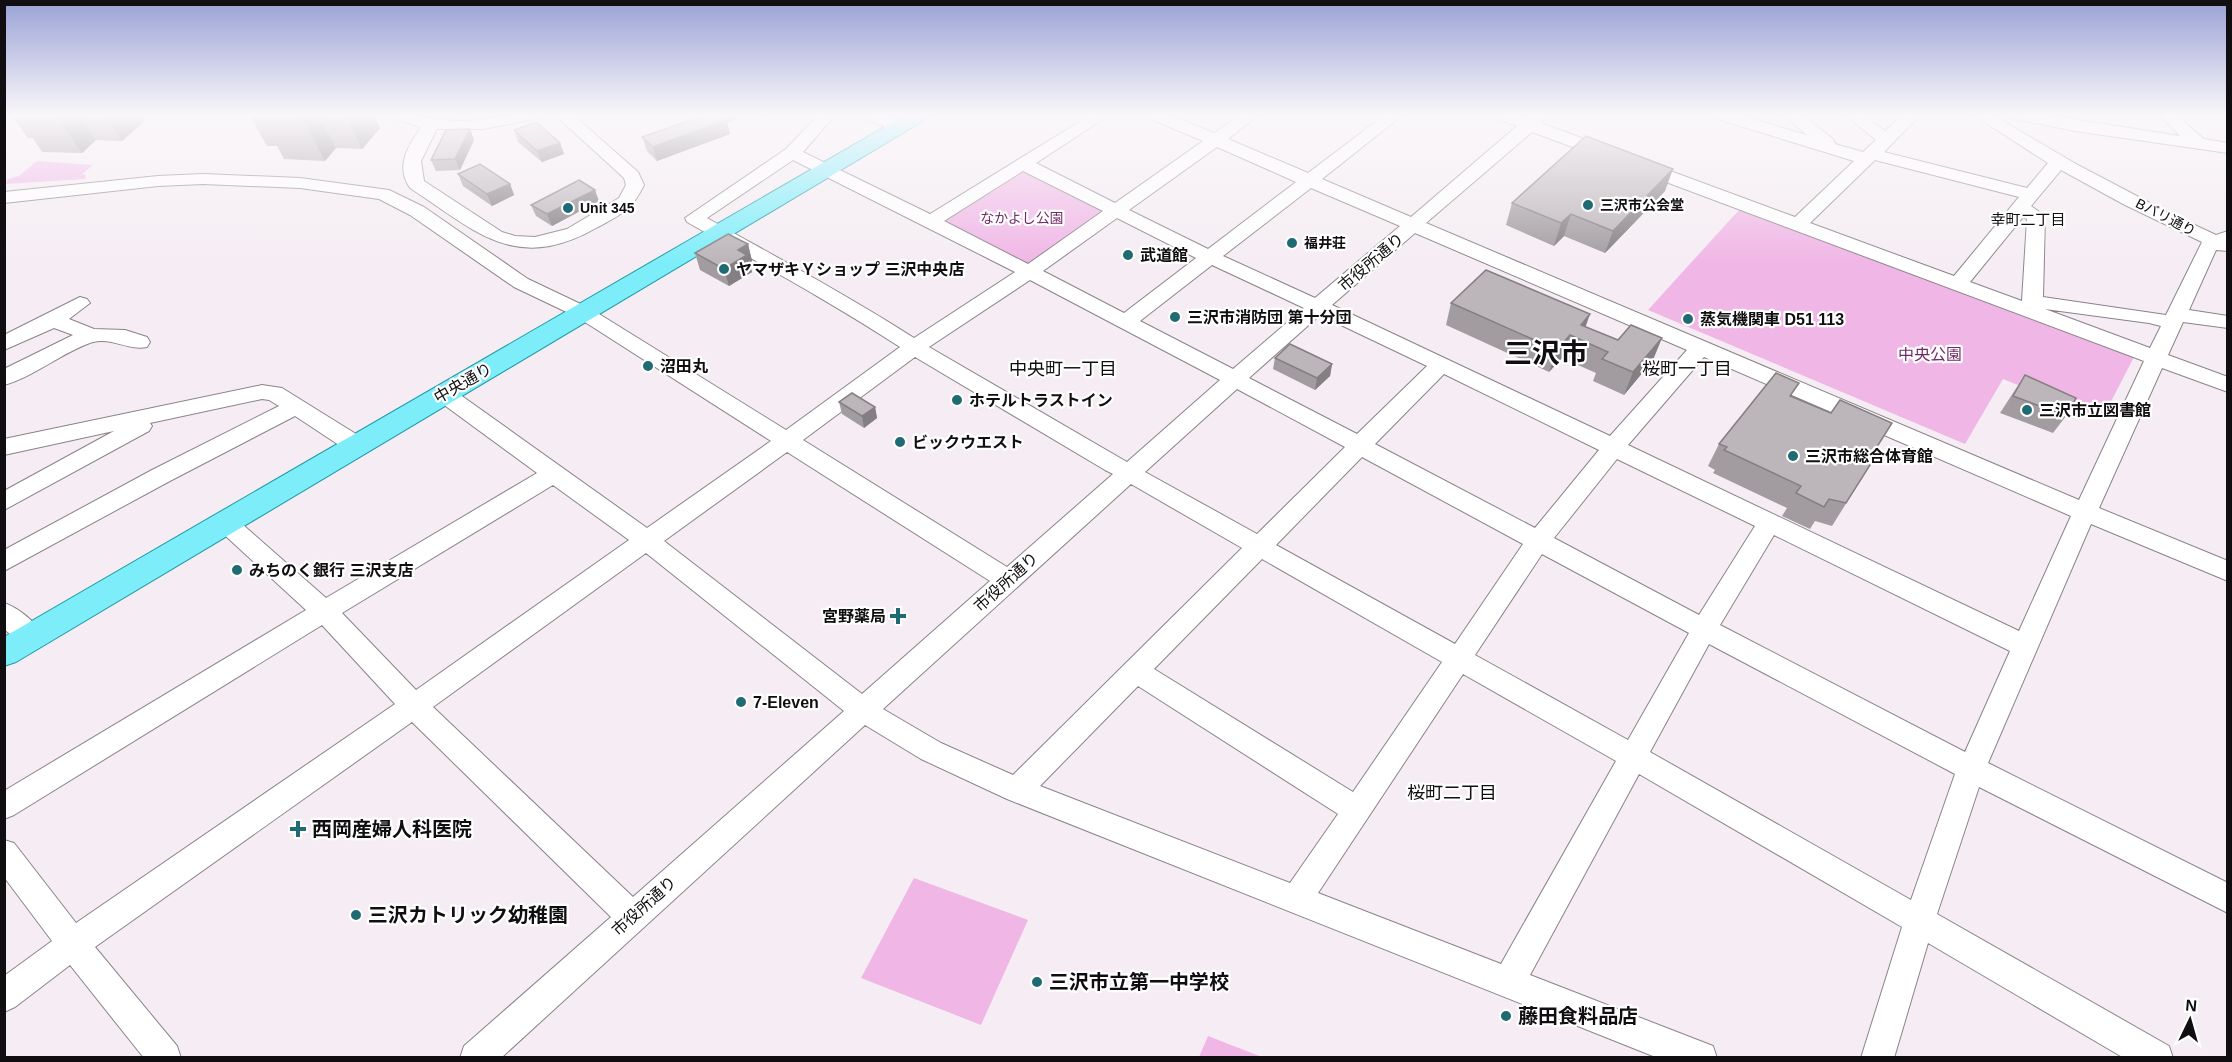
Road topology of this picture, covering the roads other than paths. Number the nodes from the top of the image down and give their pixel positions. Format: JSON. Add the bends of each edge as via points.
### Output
{"nodes":[{"id":1,"x":410,"y":164,"type":"edge"},
{"id":2,"x":618,"y":164,"type":"edge"},
{"id":3,"x":776,"y":164,"type":"edge"},
{"id":4,"x":814,"y":164,"type":"edge"},
{"id":5,"x":838,"y":164,"type":"edge"},
{"id":6,"x":1023,"y":164,"type":"joint"},
{"id":7,"x":1182,"y":164,"type":"edge"},
{"id":8,"x":1270,"y":164,"type":"edge"},
{"id":9,"x":1332,"y":164,"type":"edge"},
{"id":10,"x":1485,"y":164,"type":"edge"},
{"id":11,"x":1647,"y":164,"type":"edge"},
{"id":12,"x":1861,"y":164,"type":"edge"},
{"id":13,"x":1900,"y":164,"type":"edge"},
{"id":14,"x":2057,"y":164,"type":"edge"},
{"id":15,"x":2061,"y":164,"type":"edge"},
{"id":16,"x":827,"y":170,"type":"junction"},
{"id":17,"x":1310,"y":181,"type":"junction"},
{"id":18,"x":4,"y":198,"type":"edge"},
{"id":19,"x":2026,"y":202,"type":"junction"},
{"id":20,"x":1118,"y":210,"type":"junction"},
{"id":21,"x":931,"y":221,"type":"junction"},
{"id":22,"x":1798,"y":224,"type":"junction"},
{"id":23,"x":1414,"y":225,"type":"junction"},
{"id":24,"x":719,"y":234,"type":"junction"},
{"id":25,"x":2223,"y":241,"type":"edge"},
{"id":26,"x":1210,"y":257,"type":"junction"},
{"id":27,"x":1029,"y":272,"type":"junction"},
{"id":28,"x":1958,"y":283,"type":"junction"},
{"id":29,"x":80,"y":303,"type":"dead end"},
{"id":30,"x":2030,"y":305,"type":"junction"},
{"id":31,"x":1318,"y":307,"type":"junction"},
{"id":32,"x":584,"y":313,"type":"junction"},
{"id":33,"x":2176,"y":318,"type":"junction"},
{"id":34,"x":53,"y":320,"type":"junction"},
{"id":35,"x":1125,"y":322,"type":"junction"},
{"id":36,"x":2228,"y":322,"type":"edge"},
{"id":37,"x":91,"y":334,"type":"junction"},
{"id":38,"x":140,"y":342,"type":"dead end"},
{"id":39,"x":4,"y":343,"type":"edge"},
{"id":40,"x":914,"y":347,"type":"junction"},
{"id":41,"x":1700,"y":348,"type":"junction"},
{"id":42,"x":2157,"y":359,"type":"junction"},
{"id":43,"x":1441,"y":364,"type":"junction"},
{"id":44,"x":4,"y":378,"type":"edge"},
{"id":45,"x":1234,"y":380,"type":"junction"},
{"id":46,"x":2228,"y":385,"type":"edge"},
{"id":47,"x":444,"y":394,"type":"junction"},
{"id":48,"x":295,"y":407,"type":"junction"},
{"id":49,"x":164,"y":413,"type":"junction"},
{"id":50,"x":788,"y":440,"type":"junction"},
{"id":51,"x":356,"y":445,"type":"junction"},
{"id":52,"x":1361,"y":445,"type":"junction"},
{"id":53,"x":4,"y":447,"type":"edge"},
{"id":54,"x":1613,"y":448,"type":"junction"},
{"id":55,"x":1129,"y":472,"type":"junction"},
{"id":56,"x":553,"y":474,"type":"junction"},
{"id":57,"x":4,"y":502,"type":"edge"},
{"id":58,"x":2085,"y":512,"type":"junction"},
{"id":59,"x":226,"y":523,"type":"junction"},
{"id":60,"x":1769,"y":524,"type":"junction"},
{"id":61,"x":646,"y":540,"type":"junction"},
{"id":62,"x":1539,"y":541,"type":"junction"},
{"id":63,"x":1261,"y":546,"type":"junction"},
{"id":64,"x":4,"y":562,"type":"edge"},
{"id":65,"x":2228,"y":572,"type":"edge"},
{"id":66,"x":1008,"y":580,"type":"junction"},
{"id":67,"x":324,"y":611,"type":"junction"},
{"id":68,"x":4,"y":613,"type":"edge"},
{"id":69,"x":1704,"y":629,"type":"junction"},
{"id":70,"x":31,"y":637,"type":"junction"},
{"id":71,"x":2025,"y":646,"type":"junction"},
{"id":72,"x":4,"y":652,"type":"edge"},
{"id":73,"x":1458,"y":658,"type":"junction"},
{"id":74,"x":1136,"y":670,"type":"junction"},
{"id":75,"x":414,"y":706,"type":"junction"},
{"id":76,"x":864,"y":711,"type":"junction"},
{"id":77,"x":1633,"y":756,"type":"junction"},
{"id":78,"x":1971,"y":769,"type":"junction"},
{"id":79,"x":1017,"y":790,"type":"junction"},
{"id":80,"x":4,"y":806,"type":"edge"},
{"id":81,"x":1355,"y":809,"type":"junction"},
{"id":82,"x":4,"y":854,"type":"edge"},
{"id":83,"x":2228,"y":899,"type":"edge"},
{"id":84,"x":1296,"y":900,"type":"junction"},
{"id":85,"x":632,"y":917,"type":"junction"},
{"id":86,"x":1920,"y":919,"type":"junction"},
{"id":87,"x":73,"y":944,"type":"junction"},
{"id":88,"x":1509,"y":982,"type":"junction"},
{"id":89,"x":4,"y":996,"type":"edge"},
{"id":90,"x":151,"y":1053,"type":"edge"},
{"id":91,"x":476,"y":1058,"type":"edge"},
{"id":92,"x":1701,"y":1058,"type":"edge"},
{"id":93,"x":1877,"y":1058,"type":"edge"},
{"id":94,"x":2157,"y":1058,"type":"edge"}],
"edges":[{"from":1,"to":2,"type":"street","via":[[409,174],[416,184],[495,236],[535,243],[574,233],[627,201],[635,184]]},
{"from":3,"to":24,"type":"street","via":[[694,218]]},
{"from":4,"to":16,"type":"street"},
{"from":5,"to":16,"type":"main road","name":"中央通り"},
{"from":6,"to":20,"type":"street"},
{"from":6,"to":21,"type":"street"},
{"from":7,"to":20,"type":"street"},
{"from":8,"to":17,"type":"street"},
{"from":9,"to":17,"type":"street"},
{"from":10,"to":23,"type":"street","name":"市役所通り"},
{"from":11,"to":22,"type":"street"},
{"from":12,"to":22,"type":"street"},
{"from":13,"to":19,"type":"street","via":[[1972,178]]},
{"from":14,"to":19,"type":"street"},
{"from":15,"to":25,"type":"street","name":"Bバリ通り"},
{"from":16,"to":21,"type":"street"},
{"from":16,"to":24,"type":"main road","name":"中央通り"},
{"from":17,"to":23,"type":"street"},
{"from":17,"to":26,"type":"street"},
{"from":18,"to":32,"type":"street","via":[[203,179],[300,183],[383,194],[417,211],[521,283]]},
{"from":19,"to":28,"type":"street"},
{"from":19,"to":30,"type":"street","via":[[2036,216]]},
{"from":20,"to":26,"type":"street"},
{"from":20,"to":27,"type":"street"},
{"from":21,"to":27,"type":"street"},
{"from":22,"to":28,"type":"street"},
{"from":23,"to":31,"type":"street","name":"市役所通り"},
{"from":23,"to":41,"type":"street"},
{"from":24,"to":32,"type":"main road","name":"中央通り"},
{"from":24,"to":40,"type":"street","via":[[838,298]]},
{"from":25,"to":33,"type":"street","via":[[2207,249]]},
{"from":26,"to":31,"type":"street"},
{"from":26,"to":35,"type":"street"},
{"from":27,"to":35,"type":"street"},
{"from":27,"to":40,"type":"street"},
{"from":28,"to":30,"type":"street"},
{"from":29,"to":34,"type":"street"},
{"from":30,"to":33,"type":"street"},
{"from":30,"to":42,"type":"street"},
{"from":31,"to":43,"type":"street"},
{"from":31,"to":45,"type":"street","name":"市役所通り"},
{"from":32,"to":47,"type":"main road","name":"中央通り"},
{"from":32,"to":50,"type":"street"},
{"from":33,"to":36,"type":"street"},
{"from":33,"to":42,"type":"street"},
{"from":34,"to":37,"type":"street"},
{"from":34,"to":39,"type":"street"},
{"from":35,"to":45,"type":"street"},
{"from":37,"to":38,"type":"street"},
{"from":37,"to":44,"type":"street"},
{"from":40,"to":50,"type":"street"},
{"from":40,"to":55,"type":"street"},
{"from":41,"to":54,"type":"street"},
{"from":41,"to":58,"type":"street"},
{"from":42,"to":46,"type":"street"},
{"from":42,"to":58,"type":"street"},
{"from":43,"to":52,"type":"street"},
{"from":43,"to":54,"type":"street"},
{"from":45,"to":52,"type":"street"},
{"from":45,"to":55,"type":"street","name":"市役所通り"},
{"from":47,"to":51,"type":"main road","name":"中央通り"},
{"from":47,"to":56,"type":"street"},
{"from":48,"to":49,"type":"street","via":[[274,393],[262,392]]},
{"from":48,"to":51,"type":"street"},
{"from":48,"to":64,"type":"street"},
{"from":49,"to":53,"type":"street"},
{"from":49,"to":57,"type":"street"},
{"from":50,"to":61,"type":"street"},
{"from":50,"to":66,"type":"street"},
{"from":51,"to":59,"type":"main road","name":"中央通り"},
{"from":52,"to":62,"type":"street"},
{"from":52,"to":63,"type":"street"},
{"from":54,"to":60,"type":"street"},
{"from":54,"to":62,"type":"street"},
{"from":55,"to":63,"type":"street"},
{"from":55,"to":66,"type":"street","name":"市役所通り"},
{"from":56,"to":61,"type":"street"},
{"from":56,"to":67,"type":"street"},
{"from":58,"to":65,"type":"street"},
{"from":58,"to":71,"type":"street"},
{"from":59,"to":67,"type":"street"},
{"from":59,"to":70,"type":"main road","name":"中央通り"},
{"from":60,"to":69,"type":"street"},
{"from":60,"to":71,"type":"street"},
{"from":61,"to":75,"type":"street"},
{"from":61,"to":76,"type":"street"},
{"from":62,"to":69,"type":"street"},
{"from":62,"to":73,"type":"street"},
{"from":63,"to":73,"type":"street"},
{"from":63,"to":74,"type":"street"},
{"from":66,"to":76,"type":"street","name":"市役所通り"},
{"from":67,"to":75,"type":"street"},
{"from":67,"to":80,"type":"street"},
{"from":68,"to":70,"type":"street"},
{"from":69,"to":77,"type":"street"},
{"from":69,"to":78,"type":"street"},
{"from":70,"to":72,"type":"main road","name":"中央通り"},
{"from":71,"to":78,"type":"street"},
{"from":73,"to":77,"type":"street"},
{"from":73,"to":81,"type":"street"},
{"from":74,"to":79,"type":"street"},
{"from":74,"to":81,"type":"street"},
{"from":75,"to":85,"type":"street"},
{"from":75,"to":87,"type":"street"},
{"from":76,"to":79,"type":"street","via":[[932,752]]},
{"from":76,"to":85,"type":"street","name":"市役所通り"},
{"from":77,"to":86,"type":"street"},
{"from":77,"to":88,"type":"street"},
{"from":78,"to":83,"type":"street"},
{"from":78,"to":86,"type":"street"},
{"from":79,"to":84,"type":"street"},
{"from":81,"to":84,"type":"street"},
{"from":82,"to":87,"type":"street"},
{"from":84,"to":88,"type":"street"},
{"from":85,"to":91,"type":"street","name":"市役所通り"},
{"from":86,"to":93,"type":"street"},
{"from":86,"to":94,"type":"street"},
{"from":87,"to":89,"type":"street"},
{"from":87,"to":90,"type":"street"},
{"from":88,"to":92,"type":"street"}]}
